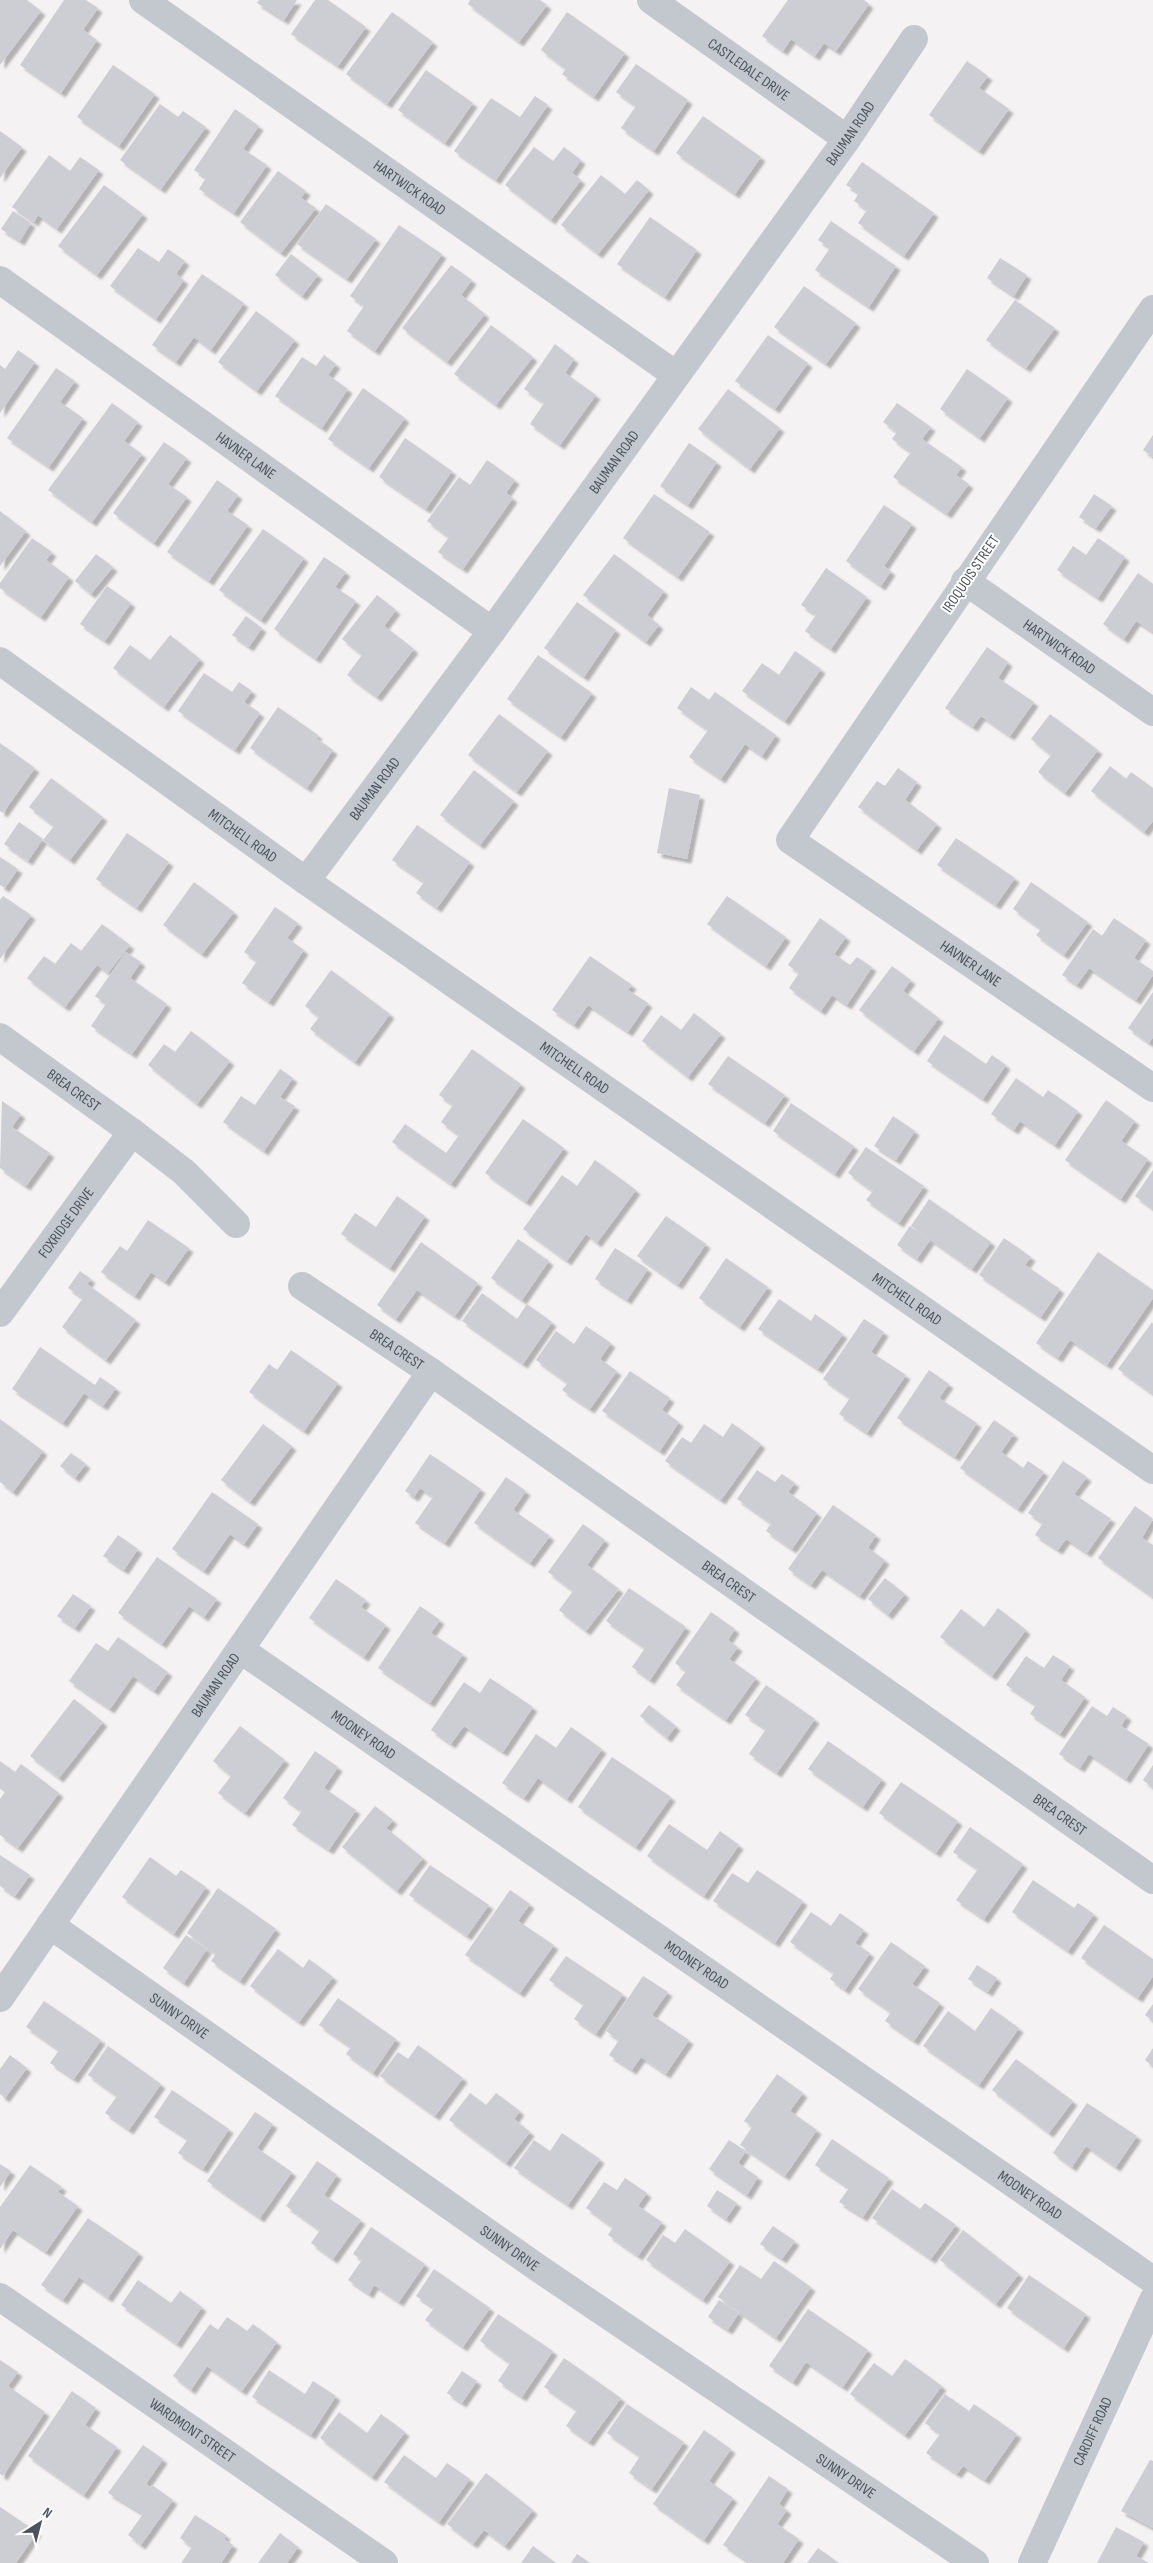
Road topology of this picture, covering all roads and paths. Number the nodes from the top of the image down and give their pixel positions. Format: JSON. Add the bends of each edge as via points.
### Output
{"nodes":[{"id":1,"x":143,"y":0,"type":"edge"},
{"id":2,"x":651,"y":0,"type":"edge"},
{"id":3,"x":914,"y":39,"type":"dead end"},
{"id":4,"x":847,"y":139,"type":"junction"},
{"id":5,"x":0,"y":280,"type":"edge"},
{"id":6,"x":1149,"y":324,"type":"edge"},
{"id":7,"x":676,"y":375,"type":"junction"},
{"id":8,"x":966,"y":581,"type":"junction"},
{"id":9,"x":492,"y":631,"type":"junction"},
{"id":10,"x":0,"y":662,"type":"edge"},
{"id":11,"x":1153,"y":712,"type":"edge"},
{"id":12,"x":790,"y":840,"type":"joint"},
{"id":13,"x":306,"y":881,"type":"junction"},
{"id":14,"x":0,"y":1037,"type":"edge"},
{"id":15,"x":1153,"y":1088,"type":"edge"},
{"id":16,"x":132,"y":1132,"type":"junction"},
{"id":17,"x":236,"y":1224,"type":"dead end"},
{"id":18,"x":302,"y":1286,"type":"dead end"},
{"id":19,"x":0,"y":1313,"type":"edge"},
{"id":20,"x":431,"y":1372,"type":"junction"},
{"id":21,"x":1153,"y":1470,"type":"edge"},
{"id":22,"x":241,"y":1650,"type":"junction"},
{"id":23,"x":1153,"y":1880,"type":"edge"},
{"id":24,"x":50,"y":1925,"type":"junction"},
{"id":25,"x":0,"y":1998,"type":"edge"},
{"id":26,"x":1153,"y":2280,"type":"edge"},
{"id":27,"x":0,"y":2297,"type":"edge"},
{"id":28,"x":1153,"y":2300,"type":"edge"},
{"id":29,"x":384,"y":2563,"type":"edge"},
{"id":30,"x":975,"y":2563,"type":"edge"},
{"id":31,"x":1032,"y":2563,"type":"edge"}],
"edges":[{"from":1,"to":7,"type":"street","name":"HARTWICK ROAD"},
{"from":2,"to":4,"type":"street","name":"CASTLEDALE DRIVE"},
{"from":3,"to":4,"type":"street","name":"BAUMAN ROAD"},
{"from":4,"to":7,"type":"street","name":"BAUMAN ROAD"},
{"from":5,"to":9,"type":"street","name":"HAVNER LANE"},
{"from":6,"to":8,"type":"street","name":"IROQUOIS STREET"},
{"from":7,"to":9,"type":"street","name":"BAUMAN ROAD"},
{"from":8,"to":11,"type":"street","name":"HARTWICK ROAD"},
{"from":8,"to":12,"type":"street","name":"IROQUOIS STREET"},
{"from":9,"to":13,"type":"street","name":"BAUMAN ROAD"},
{"from":10,"to":13,"type":"street","name":"MITCHELL ROAD"},
{"from":12,"to":15,"type":"street","name":"HAVNER LANE"},
{"from":13,"to":21,"type":"street","name":"MITCHELL ROAD"},
{"from":14,"to":16,"type":"street","name":"BREA CREST"},
{"from":16,"to":17,"type":"street","name":"BREA CREST","via":[[184,1172]]},
{"from":16,"to":19,"type":"street","name":"FOXRIDGE DRIVE"},
{"from":18,"to":20,"type":"street","name":"BREA CREST"},
{"from":20,"to":22,"type":"street","name":"BAUMAN ROAD"},
{"from":20,"to":23,"type":"street","name":"BREA CREST"},
{"from":22,"to":24,"type":"street","name":"BAUMAN ROAD"},
{"from":22,"to":26,"type":"street","name":"MOONEY ROAD"},
{"from":24,"to":25,"type":"street","name":"BAUMAN ROAD"},
{"from":24,"to":30,"type":"street","name":"SUNNY DRIVE","via":[[538,2268]]},
{"from":27,"to":29,"type":"street","name":"WARDMONT STREET"},
{"from":28,"to":31,"type":"street","name":"CARDIFF ROAD"}]}
